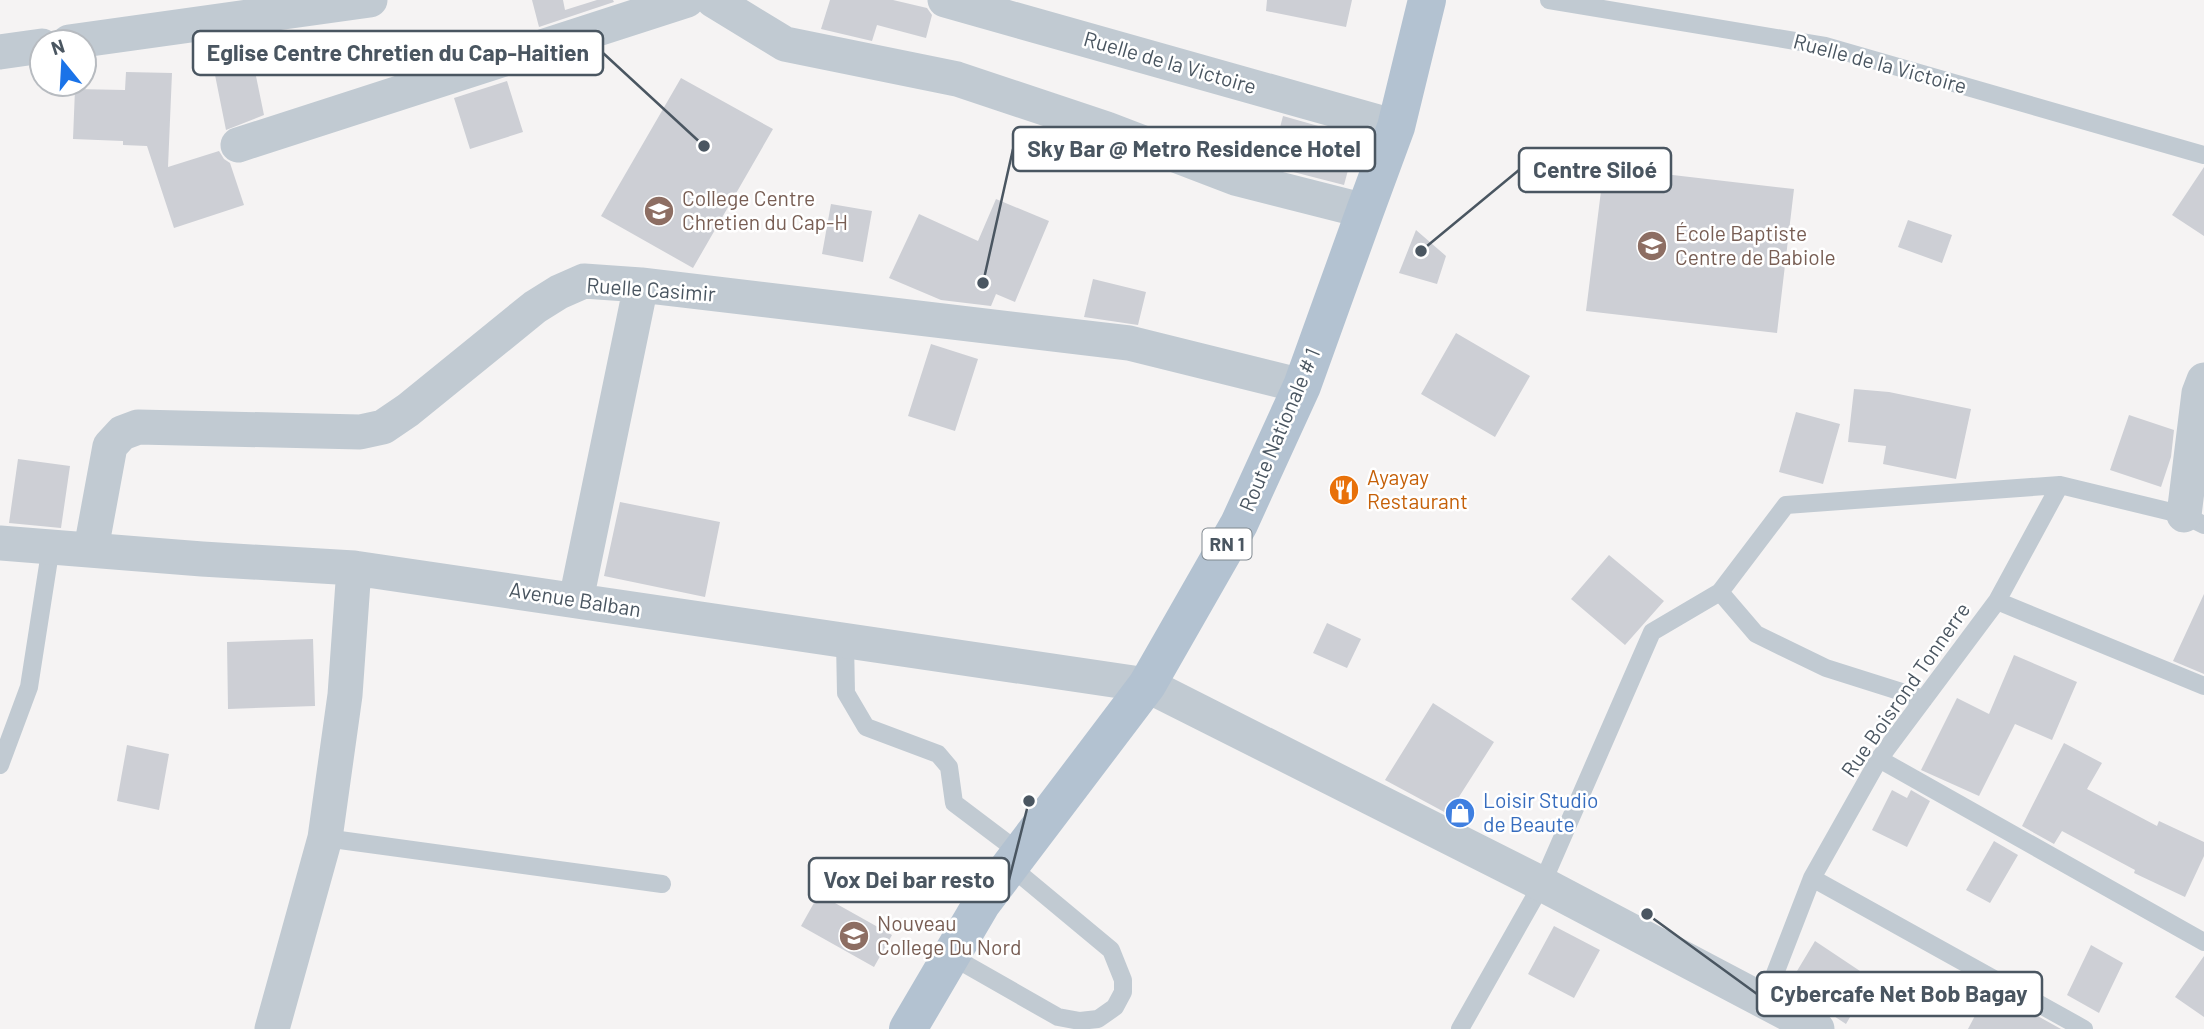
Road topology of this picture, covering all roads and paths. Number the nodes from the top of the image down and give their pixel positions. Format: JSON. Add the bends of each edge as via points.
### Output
{"nodes":[{"id":1,"x":370,"y":0,"type":"edge"},
{"id":2,"x":687,"y":0,"type":"edge"},
{"id":3,"x":713,"y":0,"type":"edge"},
{"id":4,"x":945,"y":0,"type":"edge"},
{"id":5,"x":1427,"y":0,"type":"edge"},
{"id":6,"x":1549,"y":0,"type":"edge"},
{"id":7,"x":98,"y":38,"type":"edge"},
{"id":8,"x":28,"y":48,"type":"edge"},
{"id":9,"x":0,"y":52,"type":"edge"},
{"id":10,"x":1395,"y":127,"type":"junction"},
{"id":11,"x":238,"y":145,"type":"dead end"},
{"id":12,"x":2204,"y":155,"type":"edge"},
{"id":13,"x":1365,"y":211,"type":"junction"},
{"id":14,"x":641,"y":285,"type":"junction"},
{"id":15,"x":1302,"y":386,"type":"junction"},
{"id":16,"x":2202,"y":389,"type":"edge"},
{"id":17,"x":2060,"y":485,"type":"junction"},
{"id":18,"x":2194,"y":520,"type":"edge"},
{"id":19,"x":0,"y":543,"type":"edge"},
{"id":20,"x":51,"y":546,"type":"junction"},
{"id":21,"x":91,"y":550,"type":"junction"},
{"id":22,"x":354,"y":568,"type":"junction"},
{"id":23,"x":1720,"y":592,"type":"junction"},
{"id":24,"x":576,"y":600,"type":"junction"},
{"id":25,"x":1997,"y":601,"type":"junction"},
{"id":26,"x":845,"y":642,"type":"junction"},
{"id":27,"x":1147,"y":685,"type":"junction"},
{"id":28,"x":2204,"y":686,"type":"edge"},
{"id":29,"x":1924,"y":699,"type":"junction"},
{"id":30,"x":1879,"y":760,"type":"junction"},
{"id":31,"x":0,"y":765,"type":"edge"},
{"id":32,"x":325,"y":838,"type":"junction"},
{"id":33,"x":1015,"y":859,"type":"junction"},
{"id":34,"x":1812,"y":878,"type":"junction"},
{"id":35,"x":662,"y":884,"type":"dead end"},
{"id":36,"x":1542,"y":884,"type":"junction"},
{"id":37,"x":2204,"y":942,"type":"edge"},
{"id":38,"x":951,"y":956,"type":"junction"},
{"id":39,"x":1764,"y":1002,"type":"junction"},
{"id":40,"x":272,"y":1029,"type":"edge"},
{"id":41,"x":908,"y":1029,"type":"edge"},
{"id":42,"x":1460,"y":1029,"type":"edge"},
{"id":43,"x":1817,"y":1029,"type":"edge"},
{"id":44,"x":2084,"y":1029,"type":"edge"}],
"edges":[{"from":1,"to":7,"type":"street"},
{"from":2,"to":11,"type":"street"},
{"from":3,"to":13,"type":"street","via":[[785,44],[957,79],[1235,178]]},
{"from":4,"to":10,"type":"street","name":"Ruelle de la Victoire"},
{"from":5,"to":10,"type":"main road","name":"Route Nationale # 1","number":"RN 1"},
{"from":6,"to":12,"type":"lane","name":"Ruelle de la Victoire","via":[[1825,46]]},
{"from":8,"to":9,"type":"street"},
{"from":10,"to":13,"type":"main road","name":"Route Nationale # 1","number":"RN 1"},
{"from":13,"to":15,"type":"main road","name":"Route Nationale # 1","number":"RN 1"},
{"from":14,"to":15,"type":"street","name":"Ruelle Casimir","via":[[1129,343]]},
{"from":14,"to":21,"type":"street","name":"Ruelle Casimir","via":[[584,281],[559,292],[383,427],[360,432],[138,426],[122,433],[110,446]]},
{"from":14,"to":24,"type":"street"},
{"from":15,"to":27,"type":"main road","name":"Route Nationale # 1","number":"RN 1","via":[[1239,524]]},
{"from":16,"to":18,"type":"street"},
{"from":17,"to":18,"type":"lane"},
{"from":17,"to":23,"type":"lane","via":[[1786,505]]},
{"from":17,"to":25,"type":"lane","name":"Rue Boisrond Tonnerre"},
{"from":19,"to":20,"type":"street","name":"Avenue Balban"},
{"from":20,"to":21,"type":"street","name":"Avenue Balban"},
{"from":20,"to":31,"type":"lane","via":[[29,687]]},
{"from":21,"to":22,"type":"street","name":"Avenue Balban"},
{"from":22,"to":24,"type":"street","name":"Avenue Balban"},
{"from":22,"to":32,"type":"street","via":[[345,695]]},
{"from":23,"to":29,"type":"lane","via":[[1756,634],[1826,668]]},
{"from":23,"to":36,"type":"lane","via":[[1652,632]]},
{"from":24,"to":26,"type":"street","name":"Avenue Balban"},
{"from":25,"to":28,"type":"lane"},
{"from":25,"to":29,"type":"lane","name":"Rue Boisrond Tonnerre"},
{"from":26,"to":27,"type":"street","name":"Avenue Balban"},
{"from":26,"to":33,"type":"lane","via":[[845,694],[866,727],[939,754],[949,767],[954,803]]},
{"from":27,"to":33,"type":"main road","name":"Route Nationale # 1","number":"RN 1"},
{"from":27,"to":36,"type":"street","name":"Avenue Balban"},
{"from":29,"to":30,"type":"lane","name":"Rue Boisrond Tonnerre"},
{"from":30,"to":34,"type":"lane","name":"Rue Boisrond Tonnerre"},
{"from":30,"to":37,"type":"lane"},
{"from":32,"to":35,"type":"lane"},
{"from":32,"to":40,"type":"street"},
{"from":33,"to":38,"type":"main road","name":"Route Nationale # 1","number":"RN 1"},
{"from":33,"to":38,"type":"lane","via":[[1111,950],[1123,980],[1115,1007],[1098,1019],[1058,1017]]},
{"from":34,"to":39,"type":"lane","name":"Rue Boisrond Tonnerre"},
{"from":34,"to":44,"type":"lane"},
{"from":36,"to":39,"type":"street","name":"Avenue Balban"},
{"from":36,"to":42,"type":"lane"},
{"from":38,"to":41,"type":"main road","name":"Route Nationale # 1","number":"RN 1"},
{"from":39,"to":43,"type":"street","name":"Avenue Balban"}]}
